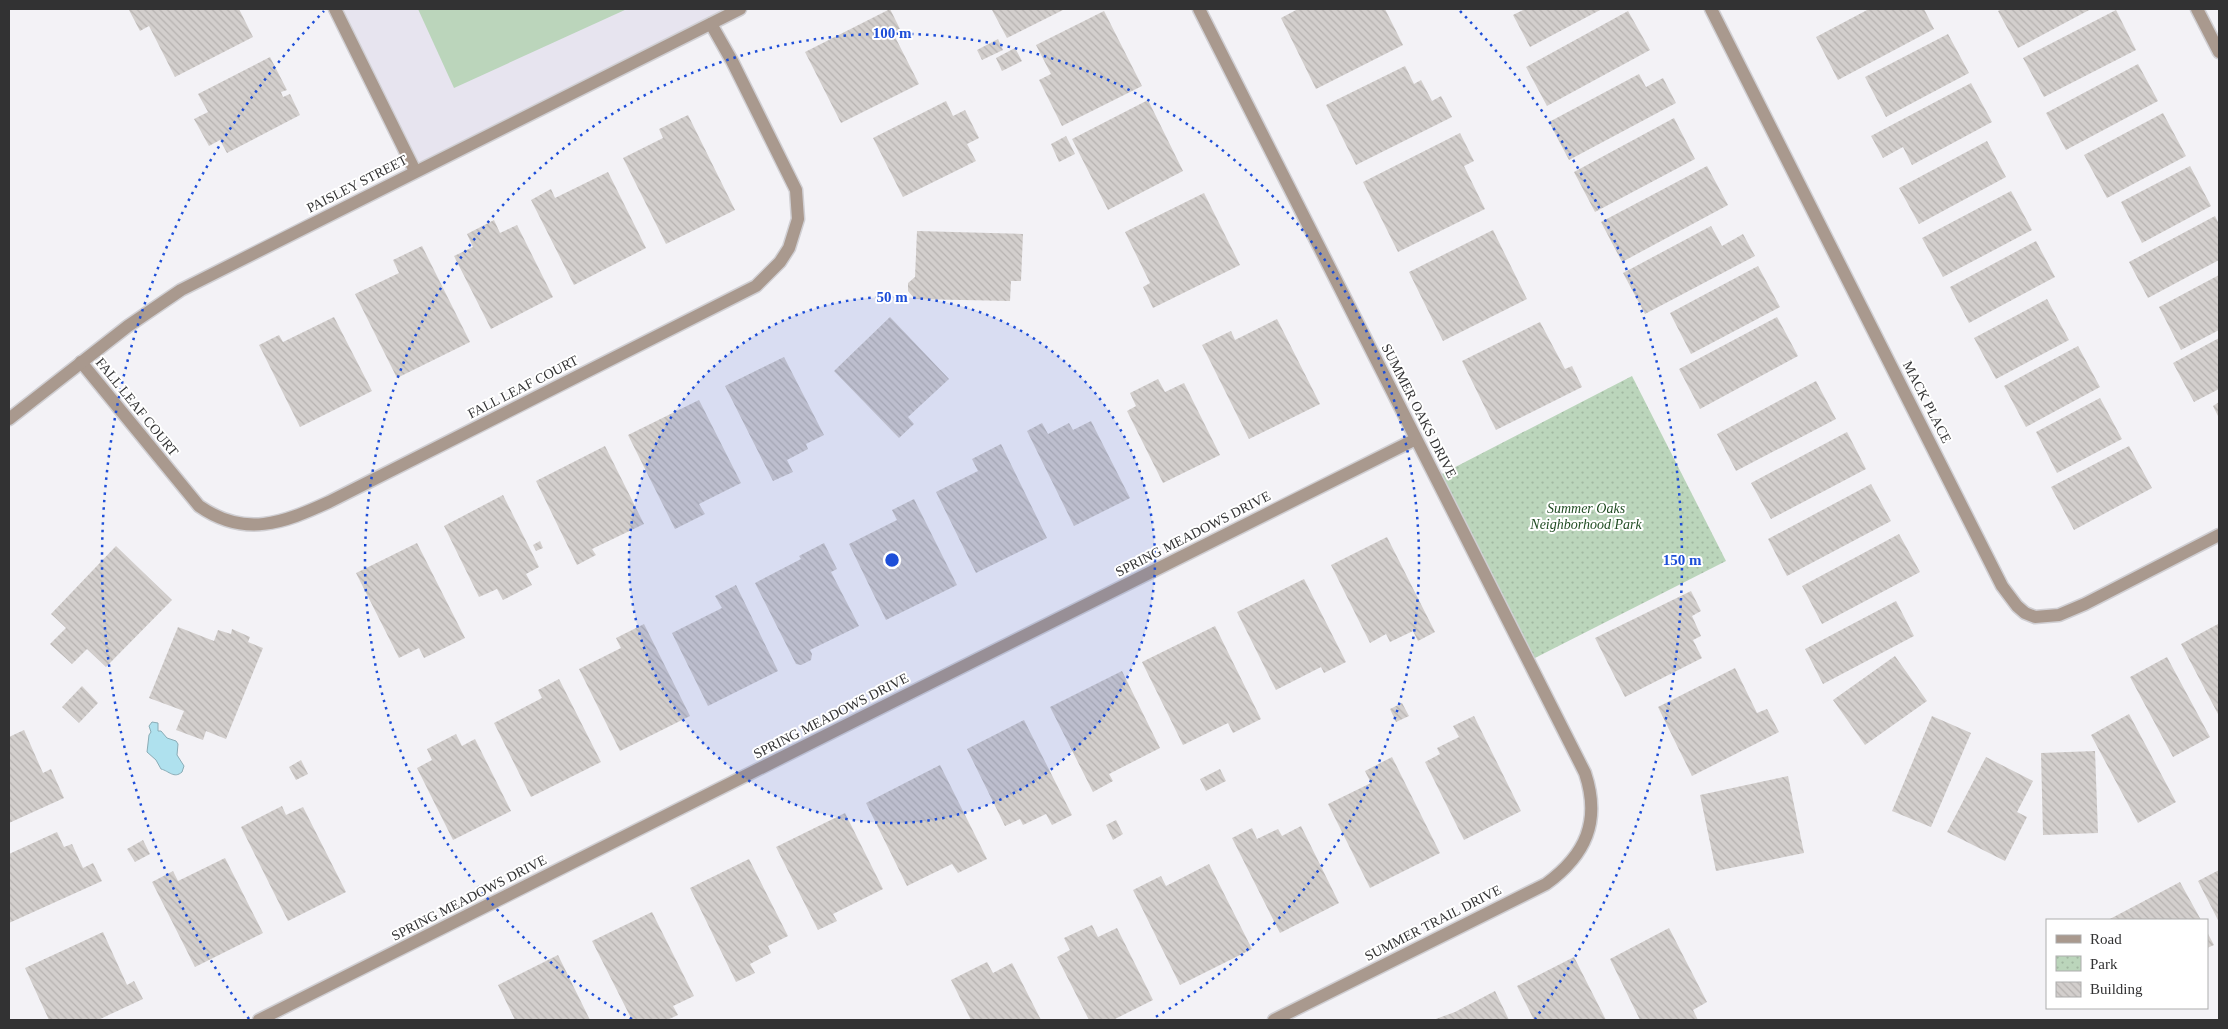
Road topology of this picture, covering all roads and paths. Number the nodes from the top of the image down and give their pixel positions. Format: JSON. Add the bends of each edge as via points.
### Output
{"nodes":[{"id":1,"x":335,"y":9,"type":"edge"},
{"id":2,"x":740,"y":9,"type":"edge"},
{"id":3,"x":1199,"y":9,"type":"edge"},
{"id":4,"x":2197,"y":9,"type":"edge"},
{"id":5,"x":1715,"y":10,"type":"edge"},
{"id":6,"x":711,"y":24,"type":"junction"},
{"id":7,"x":2219,"y":52,"type":"edge"},
{"id":8,"x":415,"y":171,"type":"junction"},
{"id":9,"x":81,"y":362,"type":"junction"},
{"id":10,"x":9,"y":420,"type":"edge"},
{"id":11,"x":1416,"y":439,"type":"junction"},
{"id":12,"x":2219,"y":535,"type":"edge"},
{"id":13,"x":1588,"y":833,"type":"joint"},
{"id":14,"x":259,"y":1020,"type":"edge"},
{"id":15,"x":1274,"y":1020,"type":"edge"}],
"edges":[{"from":1,"to":8,"type":"street"},
{"from":2,"to":6,"type":"street","name":"PAISLEY STREET"},
{"from":3,"to":11,"type":"street","name":"SUMMER OAKS DRIVE"},
{"from":4,"to":7,"type":"street"},
{"from":5,"to":12,"type":"street","name":"MACK PLACE","via":[[2002,586],[2017,606],[2035,617],[2059,615]]},
{"from":6,"to":8,"type":"street","name":"PAISLEY STREET"},
{"from":6,"to":9,"type":"street","name":"FALL LEAF COURT","via":[[796,190],[798,219],[789,248],[756,286],[330,502],[295,517],[258,526],[225,521],[199,506]]},
{"from":8,"to":9,"type":"street","name":"PAISLEY STREET","via":[[181,290]]},
{"from":9,"to":10,"type":"street","name":"PAISLEY STREET"},
{"from":11,"to":13,"type":"street","name":"SUMMER OAKS DRIVE","via":[[1585,773],[1592,801]]},
{"from":11,"to":14,"type":"street","name":"SPRING MEADOWS DRIVE"},
{"from":13,"to":15,"type":"street","name":"SUMMER TRAIL DRIVE","via":[[1572,861],[1546,884]]}]}
